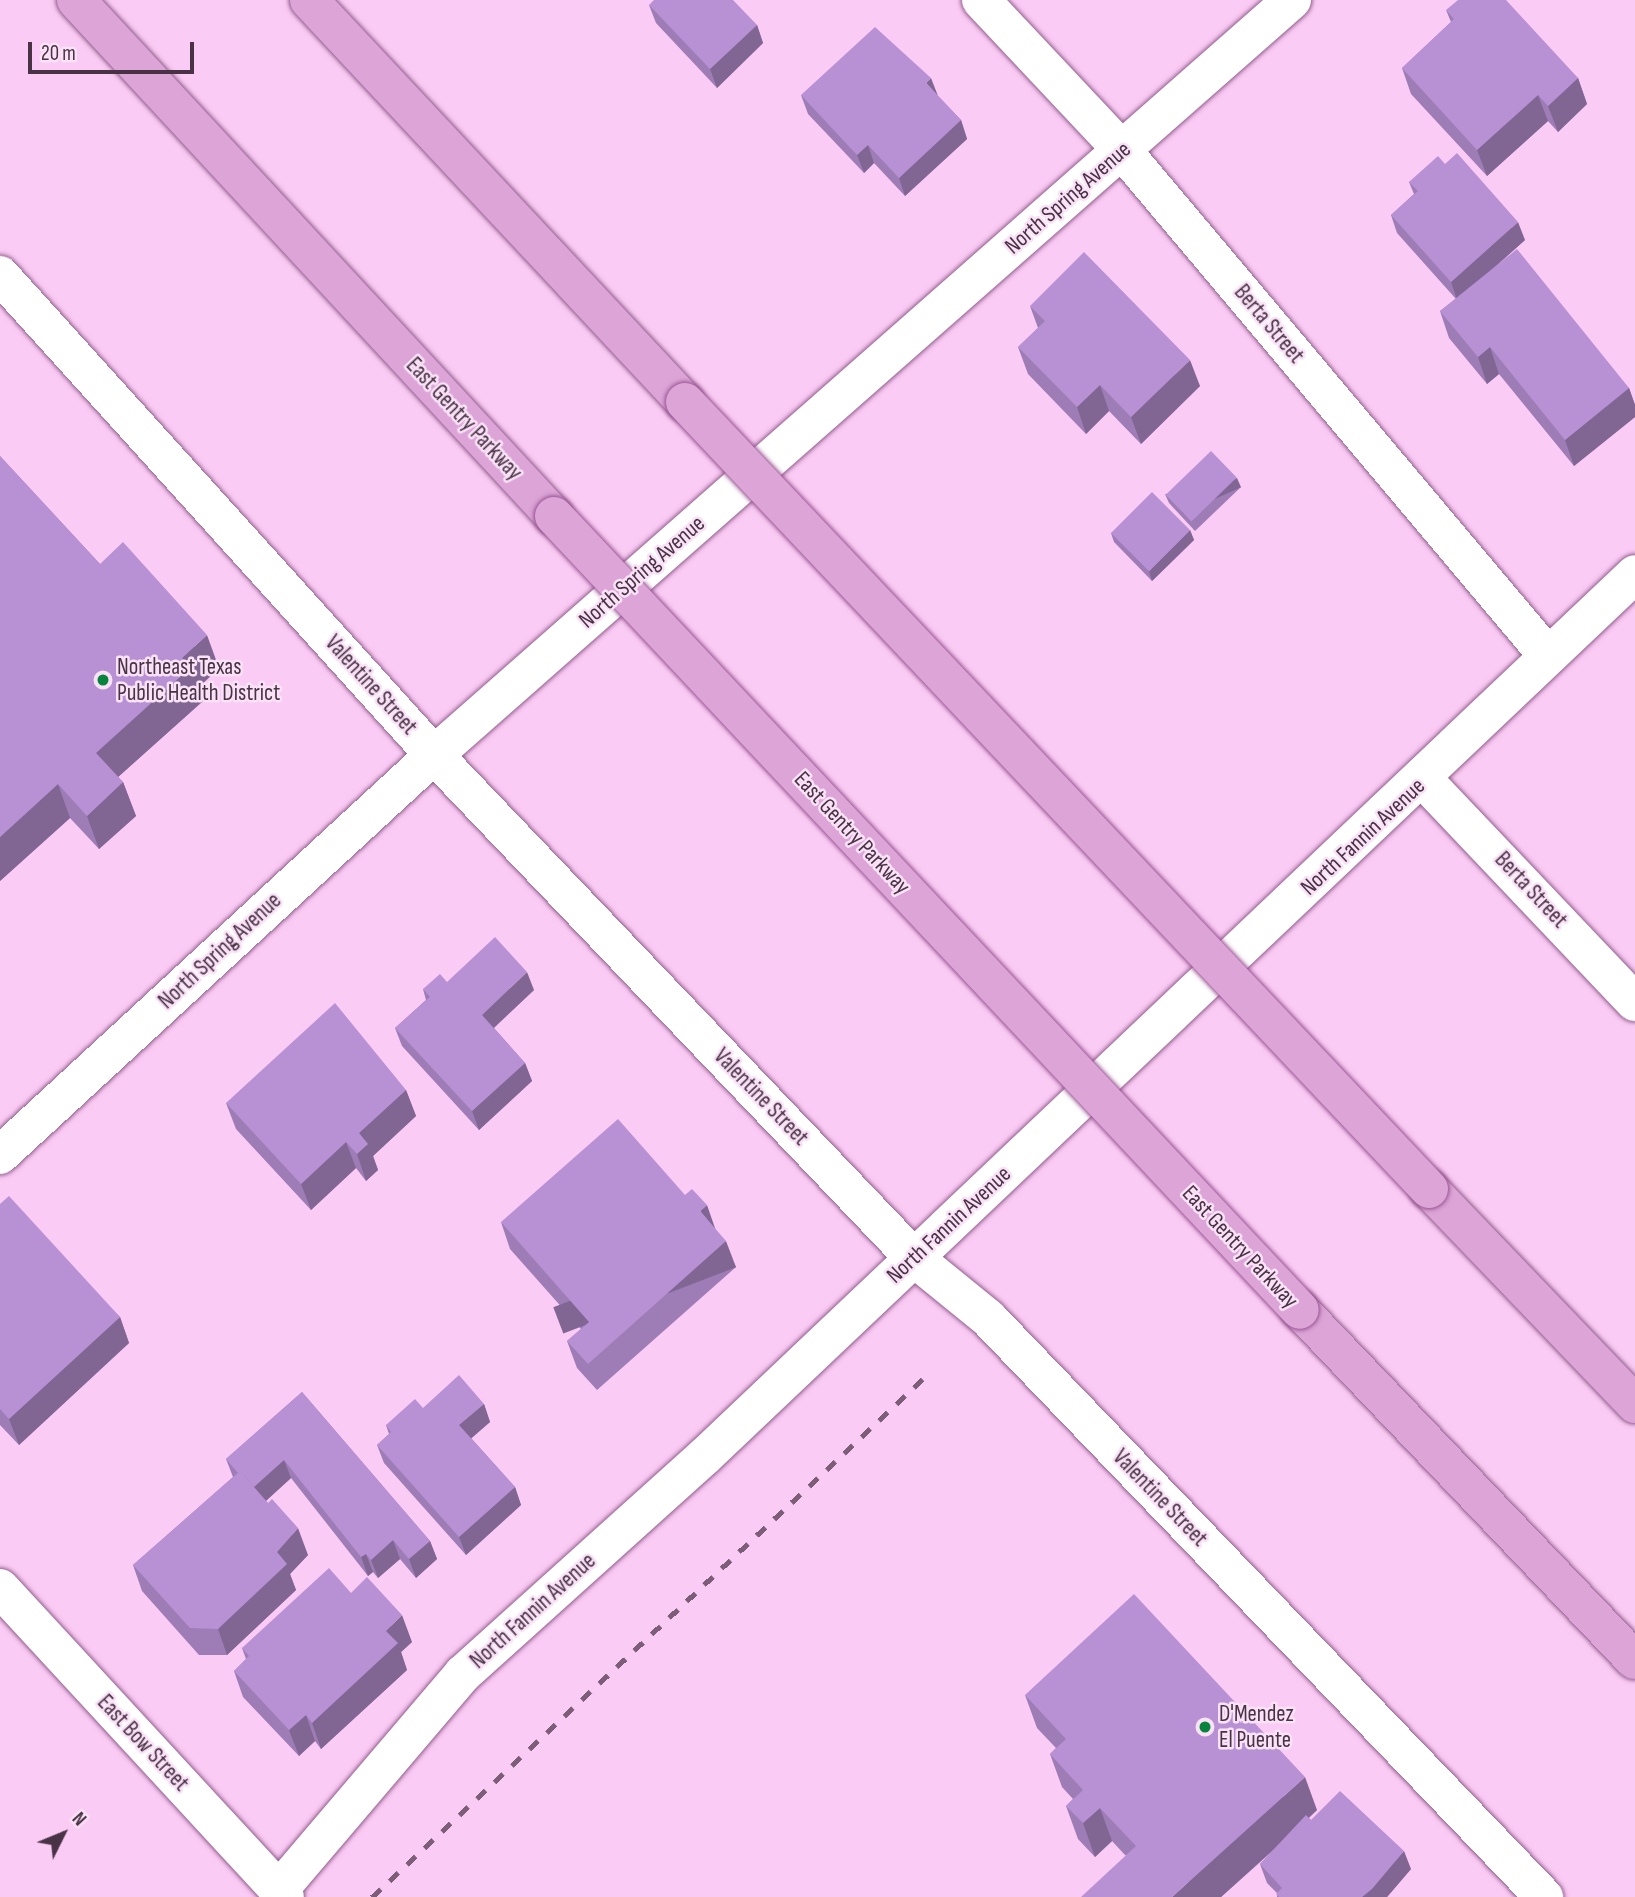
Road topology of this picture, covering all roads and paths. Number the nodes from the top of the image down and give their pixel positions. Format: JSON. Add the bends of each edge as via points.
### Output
{"nodes":[{"id":1,"x":76,"y":0,"type":"edge"},
{"id":2,"x":309,"y":0,"type":"edge"},
{"id":3,"x":981,"y":0,"type":"edge"},
{"id":4,"x":1293,"y":0,"type":"edge"},
{"id":5,"x":1122,"y":150,"type":"junction"},
{"id":6,"x":0,"y":275,"type":"edge"},
{"id":7,"x":1635,"y":574,"type":"edge"},
{"id":8,"x":1548,"y":656,"type":"junction"},
{"id":9,"x":434,"y":755,"type":"junction"},
{"id":10,"x":1424,"y":780,"type":"junction"},
{"id":11,"x":1635,"y":1002,"type":"edge"},
{"id":12,"x":0,"y":1155,"type":"edge"},
{"id":13,"x":913,"y":1257,"type":"junction"},
{"id":14,"x":1635,"y":1404,"type":"edge"},
{"id":15,"x":0,"y":1588,"type":"edge"},
{"id":16,"x":1635,"y":1660,"type":"edge"},
{"id":17,"x":282,"y":1894,"type":"edge"},
{"id":18,"x":1544,"y":1897,"type":"edge"}],
"edges":[{"from":1,"to":16,"type":"main road","name":"East Gentry Parkway","bridge":true,"via":[[554,516]]},
{"from":2,"to":14,"type":"main road","bridge":true},
{"from":3,"to":5,"type":"street","name":"Berta Street"},
{"from":4,"to":5,"type":"street","name":"North Spring Avenue"},
{"from":5,"to":8,"type":"street","name":"Berta Street"},
{"from":5,"to":9,"type":"street","name":"North Spring Avenue"},
{"from":6,"to":9,"type":"street","name":"Valentine Street"},
{"from":7,"to":8,"type":"street","name":"North Fannin Avenue"},
{"from":8,"to":10,"type":"street","name":"North Fannin Avenue"},
{"from":9,"to":12,"type":"street","name":"North Spring Avenue"},
{"from":9,"to":13,"type":"street","name":"Valentine Street"},
{"from":10,"to":11,"type":"street","name":"Berta Street"},
{"from":10,"to":13,"type":"street","name":"North Fannin Avenue"},
{"from":13,"to":17,"type":"street","name":"North Fannin Avenue","via":[[463,1674]]},
{"from":13,"to":18,"type":"street","name":"Valentine Street","via":[[988,1318]]},
{"from":15,"to":17,"type":"street","name":"East Bow Street"}]}
